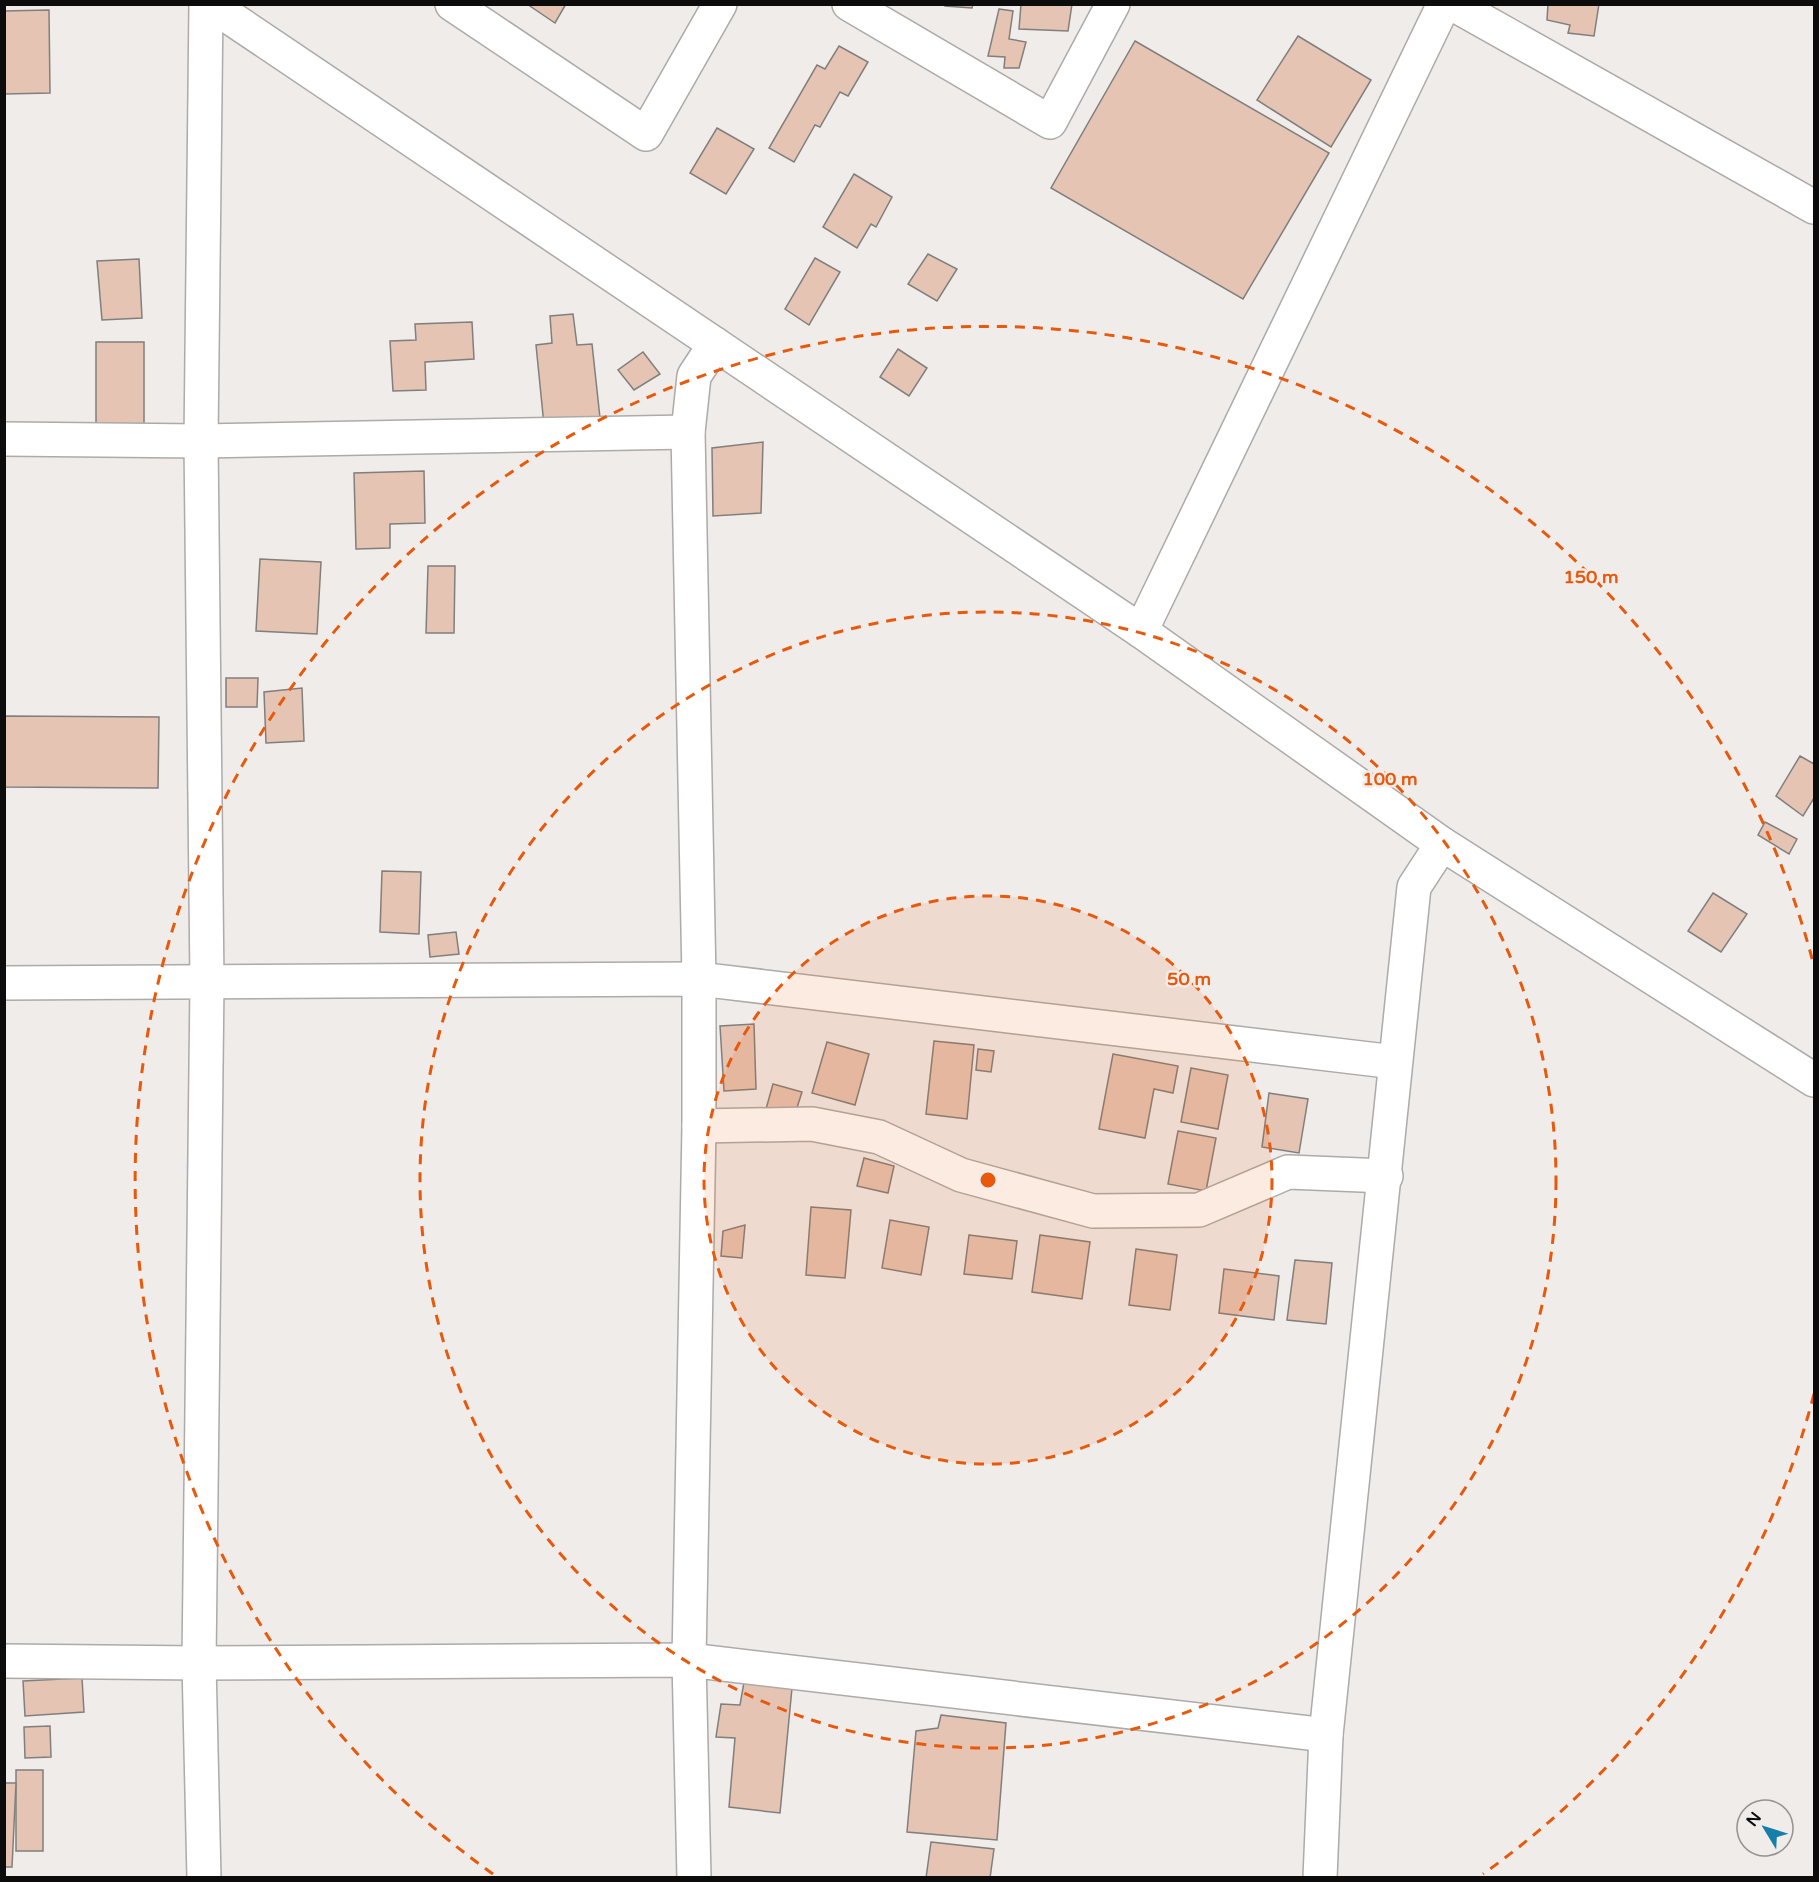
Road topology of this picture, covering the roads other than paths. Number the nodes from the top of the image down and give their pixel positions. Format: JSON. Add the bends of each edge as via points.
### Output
{"nodes":[{"id":1,"x":208,"y":4,"type":"edge"},
{"id":2,"x":452,"y":4,"type":"edge"},
{"id":3,"x":720,"y":4,"type":"edge"},
{"id":4,"x":849,"y":4,"type":"edge"},
{"id":5,"x":1113,"y":4,"type":"edge"},
{"id":6,"x":1444,"y":4,"type":"edge"},
{"id":7,"x":1452,"y":4,"type":"edge"},
{"id":8,"x":1815,"y":207,"type":"edge"},
{"id":9,"x":715,"y":344,"type":"junction"},
{"id":10,"x":688,"y":432,"type":"junction"},
{"id":11,"x":4,"y":439,"type":"edge"},
{"id":12,"x":201,"y":441,"type":"junction"},
{"id":13,"x":1141,"y":631,"type":"junction"},
{"id":14,"x":1442,"y":844,"type":"junction"},
{"id":15,"x":699,"y":979,"type":"junction"},
{"id":16,"x":4,"y":983,"type":"edge"},
{"id":17,"x":207,"y":983,"type":"junction"},
{"id":18,"x":1395,"y":1062,"type":"junction"},
{"id":19,"x":1815,"y":1080,"type":"edge"},
{"id":20,"x":699,"y":1126,"type":"junction"},
{"id":21,"x":1386,"y":1176,"type":"junction"},
{"id":22,"x":689,"y":1660,"type":"junction"},
{"id":23,"x":4,"y":1661,"type":"edge"},
{"id":24,"x":199,"y":1663,"type":"junction"},
{"id":25,"x":1326,"y":1735,"type":"junction"},
{"id":26,"x":204,"y":1878,"type":"edge"},
{"id":27,"x":694,"y":1878,"type":"edge"},
{"id":28,"x":1320,"y":1878,"type":"edge"}],
"edges":[{"from":1,"to":9,"type":"street"},
{"from":1,"to":12,"type":"street"},
{"from":2,"to":3,"type":"street","via":[[646,134]]},
{"from":4,"to":5,"type":"street","via":[[1050,122]]},
{"from":6,"to":13,"type":"street"},
{"from":7,"to":8,"type":"street"},
{"from":9,"to":10,"type":"street","via":[[694,376]]},
{"from":9,"to":13,"type":"street"},
{"from":10,"to":12,"type":"street"},
{"from":10,"to":15,"type":"street"},
{"from":11,"to":12,"type":"street"},
{"from":12,"to":17,"type":"street"},
{"from":13,"to":14,"type":"street"},
{"from":14,"to":18,"type":"street","via":[[1414,887]]},
{"from":14,"to":19,"type":"street"},
{"from":15,"to":17,"type":"street"},
{"from":15,"to":18,"type":"street"},
{"from":15,"to":20,"type":"street"},
{"from":16,"to":17,"type":"street"},
{"from":17,"to":24,"type":"street"},
{"from":18,"to":21,"type":"street"},
{"from":20,"to":21,"type":"street","via":[[812,1124],[879,1137],[961,1175],[1093,1211],[1199,1210],[1288,1172]]},
{"from":20,"to":22,"type":"street"},
{"from":21,"to":25,"type":"street"},
{"from":22,"to":24,"type":"street"},
{"from":22,"to":25,"type":"street"},
{"from":22,"to":27,"type":"street"},
{"from":23,"to":24,"type":"street"},
{"from":24,"to":26,"type":"street"},
{"from":25,"to":28,"type":"street"}]}
